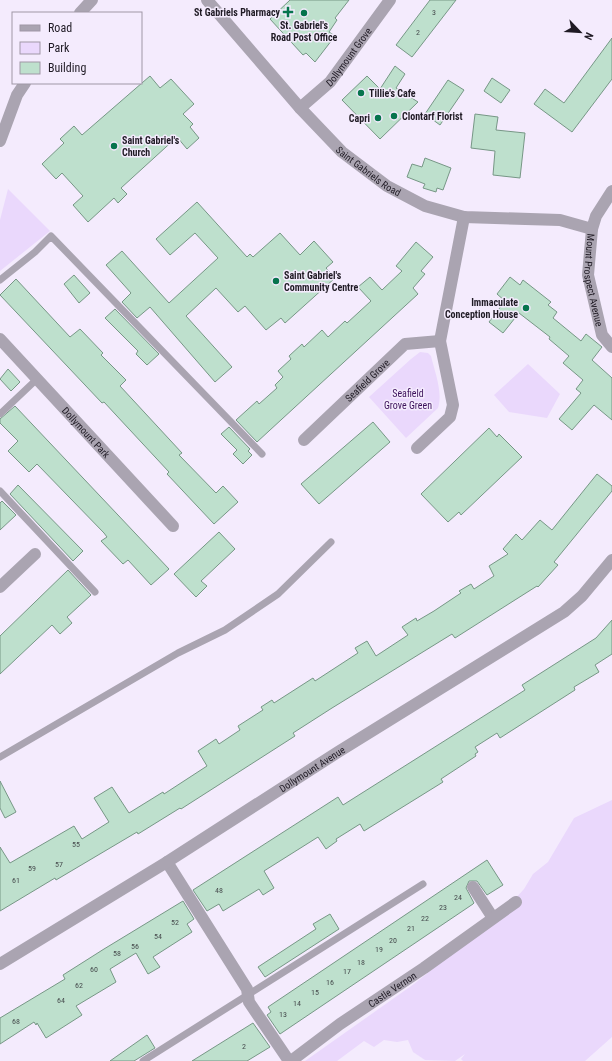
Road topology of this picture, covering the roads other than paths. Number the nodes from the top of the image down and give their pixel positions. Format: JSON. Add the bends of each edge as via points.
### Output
{"nodes":[{"id":1,"x":92,"y":0,"type":"edge"},
{"id":2,"x":207,"y":0,"type":"edge"},
{"id":3,"x":390,"y":0,"type":"edge"},
{"id":4,"x":81,"y":12,"type":"edge"},
{"id":5,"x":24,"y":84,"type":"edge"},
{"id":6,"x":300,"y":108,"type":"junction"},
{"id":7,"x":0,"y":141,"type":"edge"},
{"id":8,"x":612,"y":191,"type":"edge"},
{"id":9,"x":464,"y":217,"type":"junction"},
{"id":10,"x":592,"y":229,"type":"junction"},
{"id":11,"x":0,"y":280,"type":"edge"},
{"id":12,"x":0,"y":339,"type":"edge"},
{"id":13,"x":440,"y":341,"type":"junction"},
{"id":14,"x":612,"y":347,"type":"edge"},
{"id":15,"x":37,"y":379,"type":"junction"},
{"id":16,"x":0,"y":414,"type":"edge"},
{"id":17,"x":304,"y":440,"type":"dead end"},
{"id":18,"x":417,"y":448,"type":"dead end"},
{"id":19,"x":262,"y":454,"type":"dead end"},
{"id":20,"x":0,"y":491,"type":"edge"},
{"id":21,"x":173,"y":526,"type":"dead end"},
{"id":22,"x":331,"y":542,"type":"dead end"},
{"id":23,"x":35,"y":554,"type":"dead end"},
{"id":24,"x":612,"y":560,"type":"edge"},
{"id":25,"x":0,"y":588,"type":"edge"},
{"id":26,"x":95,"y":592,"type":"dead end"},
{"id":27,"x":0,"y":757,"type":"edge"},
{"id":28,"x":167,"y":862,"type":"junction"},
{"id":29,"x":423,"y":884,"type":"dead end"},
{"id":30,"x":472,"y":887,"type":"dead end"},
{"id":31,"x":516,"y":902,"type":"dead end"},
{"id":32,"x":493,"y":918,"type":"junction"},
{"id":33,"x":0,"y":964,"type":"edge"},
{"id":34,"x":248,"y":996,"type":"junction"},
{"id":35,"x":143,"y":1061,"type":"edge"},
{"id":36,"x":290,"y":1061,"type":"edge"}],
"edges":[{"from":1,"to":4,"type":"street"},
{"from":2,"to":6,"type":"street","name":"Saint Gabriels Road"},
{"from":3,"to":6,"type":"street","name":"Dollymount Grove","via":[[330,82]]},
{"from":5,"to":7,"type":"street","via":[[17,95]]},
{"from":6,"to":9,"type":"street","name":"Saint Gabriels Road","via":[[342,152],[387,186],[425,206]]},
{"from":8,"to":10,"type":"street","name":"Mount Prospect Avenue","via":[[596,216]]},
{"from":9,"to":10,"type":"street","name":"Saint Gabriels Road","via":[[560,220]]},
{"from":9,"to":13,"type":"street"},
{"from":10,"to":14,"type":"street","name":"Mount Prospect Avenue","via":[[588,275],[602,335]]},
{"from":11,"to":19,"type":"lane","via":[[51,236]]},
{"from":12,"to":15,"type":"street","name":"Dollymount Park"},
{"from":13,"to":17,"type":"street","name":"Seafield Grove","via":[[405,344]]},
{"from":13,"to":18,"type":"street","via":[[453,405],[450,417]]},
{"from":15,"to":16,"type":"lane"},
{"from":15,"to":21,"type":"street","name":"Dollymount Park"},
{"from":20,"to":26,"type":"lane"},
{"from":22,"to":27,"type":"lane","via":[[278,594],[225,630],[178,653]]},
{"from":23,"to":25,"type":"street"},
{"from":24,"to":28,"type":"street","name":"Dollymount Avenue","via":[[582,596],[564,612]]},
{"from":28,"to":33,"type":"street","name":"Dollymount Avenue"},
{"from":28,"to":34,"type":"street","name":"Castle Vernon","via":[[247,989]]},
{"from":29,"to":34,"type":"lane"},
{"from":30,"to":32,"type":"street"},
{"from":31,"to":32,"type":"street","name":"Castle Vernon"},
{"from":32,"to":36,"type":"street","name":"Castle Vernon"},
{"from":34,"to":35,"type":"lane"},
{"from":34,"to":36,"type":"street","name":"Castle Vernon","via":[[249,1002]]}]}
